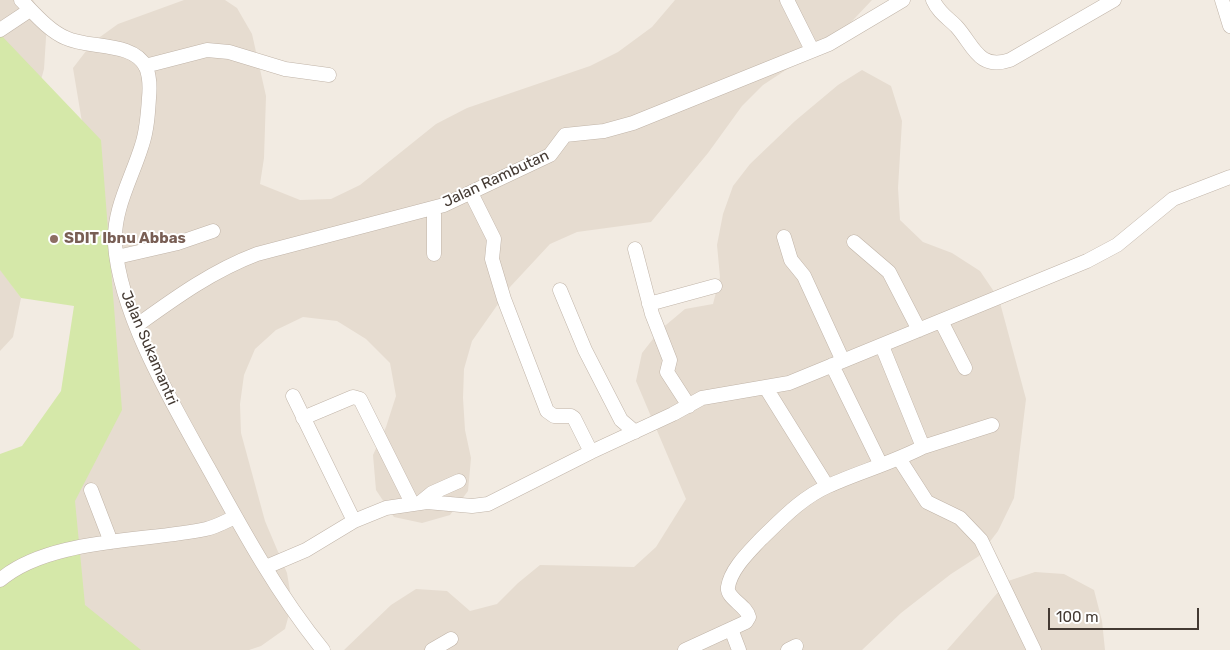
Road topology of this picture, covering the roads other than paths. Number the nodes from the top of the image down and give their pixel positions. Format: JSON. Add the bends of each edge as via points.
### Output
{"nodes":[{"id":1,"x":787,"y":0,"type":"edge"},
{"id":2,"x":903,"y":0,"type":"edge"},
{"id":3,"x":933,"y":0,"type":"edge"},
{"id":4,"x":1114,"y":0,"type":"edge"},
{"id":5,"x":1222,"y":0,"type":"edge"},
{"id":6,"x":26,"y":5,"type":"edge"},
{"id":7,"x":1230,"y":26,"type":"edge"},
{"id":8,"x":0,"y":30,"type":"edge"},
{"id":9,"x":812,"y":50,"type":"junction"},
{"id":10,"x":146,"y":66,"type":"junction"},
{"id":11,"x":329,"y":75,"type":"dead end"},
{"id":12,"x":1230,"y":177,"type":"edge"},
{"id":13,"x":471,"y":193,"type":"junction"},
{"id":14,"x":434,"y":208,"type":"junction"},
{"id":15,"x":212,"y":231,"type":"dead end"},
{"id":16,"x":784,"y":237,"type":"dead end"},
{"id":17,"x":854,"y":242,"type":"dead end"},
{"id":18,"x":635,"y":249,"type":"dead end"},
{"id":19,"x":434,"y":254,"type":"dead end"},
{"id":20,"x":117,"y":257,"type":"junction"},
{"id":21,"x":714,"y":286,"type":"dead end"},
{"id":22,"x":560,"y":290,"type":"dead end"},
{"id":23,"x":649,"y":304,"type":"junction"},
{"id":24,"x":941,"y":321,"type":"junction"},
{"id":25,"x":136,"y":326,"type":"junction"},
{"id":26,"x":919,"y":330,"type":"junction"},
{"id":27,"x":882,"y":346,"type":"junction"},
{"id":28,"x":837,"y":363,"type":"junction"},
{"id":29,"x":965,"y":368,"type":"dead end"},
{"id":30,"x":766,"y":388,"type":"junction"},
{"id":31,"x":293,"y":396,"type":"dead end"},
{"id":32,"x":689,"y":406,"type":"junction"},
{"id":33,"x":303,"y":418,"type":"junction"},
{"id":34,"x":992,"y":425,"type":"dead end"},
{"id":35,"x":634,"y":432,"type":"junction"},
{"id":36,"x":923,"y":447,"type":"junction"},
{"id":37,"x":591,"y":452,"type":"junction"},
{"id":38,"x":878,"y":459,"type":"dead end"},
{"id":39,"x":900,"y":460,"type":"junction"},
{"id":40,"x":459,"y":481,"type":"dead end"},
{"id":41,"x":827,"y":486,"type":"junction"},
{"id":42,"x":92,"y":490,"type":"dead end"},
{"id":43,"x":416,"y":502,"type":"junction"},
{"id":44,"x":235,"y":517,"type":"junction"},
{"id":45,"x":354,"y":521,"type":"junction"},
{"id":46,"x":111,"y":542,"type":"junction"},
{"id":47,"x":266,"y":567,"type":"junction"},
{"id":48,"x":0,"y":580,"type":"edge"},
{"id":49,"x":730,"y":629,"type":"junction"},
{"id":50,"x":451,"y":639,"type":"dead end"},
{"id":51,"x":323,"y":650,"type":"edge"},
{"id":52,"x":432,"y":650,"type":"edge"},
{"id":53,"x":685,"y":650,"type":"edge"},
{"id":54,"x":739,"y":650,"type":"edge"},
{"id":55,"x":1034,"y":650,"type":"edge"}],
"edges":[{"from":1,"to":9,"type":"street"},
{"from":2,"to":9,"type":"street","name":"Jalan Rambutan","via":[[840,38]]},
{"from":3,"to":4,"type":"street","via":[[940,13],[958,28],[976,54],[991,61],[1010,60]]},
{"from":5,"to":7,"type":"street"},
{"from":6,"to":8,"type":"street"},
{"from":6,"to":10,"type":"street","via":[[65,38],[129,53]]},
{"from":9,"to":13,"type":"street","name":"Jalan Rambutan","via":[[618,128],[565,135],[550,155]]},
{"from":10,"to":11,"type":"street","via":[[207,50]]},
{"from":10,"to":20,"type":"street","name":"Jalan Sukamantri","via":[[149,83],[146,127],[117,216]]},
{"from":12,"to":24,"type":"street","via":[[1173,199],[1117,245],[1087,262]]},
{"from":13,"to":14,"type":"street","name":"Jalan Rambutan"},
{"from":13,"to":37,"type":"street","via":[[494,239],[492,260],[504,299],[548,413],[574,418]]},
{"from":14,"to":19,"type":"street"},
{"from":14,"to":25,"type":"street","name":"Jalan Rambutan","via":[[257,254],[195,284]]},
{"from":15,"to":20,"type":"street","via":[[178,244]]},
{"from":16,"to":28,"type":"street","via":[[791,260],[804,276]]},
{"from":17,"to":26,"type":"street","via":[[889,272]]},
{"from":18,"to":23,"type":"street"},
{"from":20,"to":25,"type":"street","name":"Jalan Sukamantri","via":[[122,286]]},
{"from":21,"to":23,"type":"street"},
{"from":22,"to":35,"type":"street","via":[[585,350],[621,420]]},
{"from":23,"to":32,"type":"street","via":[[670,360],[667,372]]},
{"from":24,"to":26,"type":"street"},
{"from":24,"to":29,"type":"street"},
{"from":25,"to":44,"type":"street","name":"Jalan Sukamantri","via":[[172,403]]},
{"from":26,"to":27,"type":"street"},
{"from":27,"to":28,"type":"street"},
{"from":27,"to":36,"type":"street"},
{"from":28,"to":30,"type":"street","via":[[789,383]]},
{"from":28,"to":38,"type":"street"},
{"from":30,"to":32,"type":"street","via":[[708,396]]},
{"from":30,"to":41,"type":"street"},
{"from":31,"to":33,"type":"street"},
{"from":32,"to":35,"type":"street"},
{"from":33,"to":43,"type":"street","via":[[353,397],[360,400]]},
{"from":33,"to":45,"type":"street"},
{"from":34,"to":36,"type":"street"},
{"from":35,"to":37,"type":"street"},
{"from":36,"to":39,"type":"street"},
{"from":37,"to":43,"type":"street","via":[[488,504]]},
{"from":39,"to":41,"type":"street"},
{"from":39,"to":55,"type":"street","via":[[927,502],[960,518],[981,540]]},
{"from":40,"to":43,"type":"street"},
{"from":41,"to":49,"type":"street","via":[[788,512],[740,562],[728,588],[749,617]]},
{"from":42,"to":46,"type":"street"},
{"from":43,"to":45,"type":"street","via":[[386,508]]},
{"from":44,"to":46,"type":"street","via":[[208,528]]},
{"from":44,"to":47,"type":"street","name":"Jalan Sukamantri"},
{"from":45,"to":47,"type":"street","via":[[306,550]]},
{"from":46,"to":48,"type":"street","via":[[62,552],[20,566]]},
{"from":47,"to":51,"type":"street","name":"Jalan Sukamantri"},
{"from":49,"to":53,"type":"street"},
{"from":49,"to":54,"type":"street"},
{"from":50,"to":52,"type":"street"}]}
